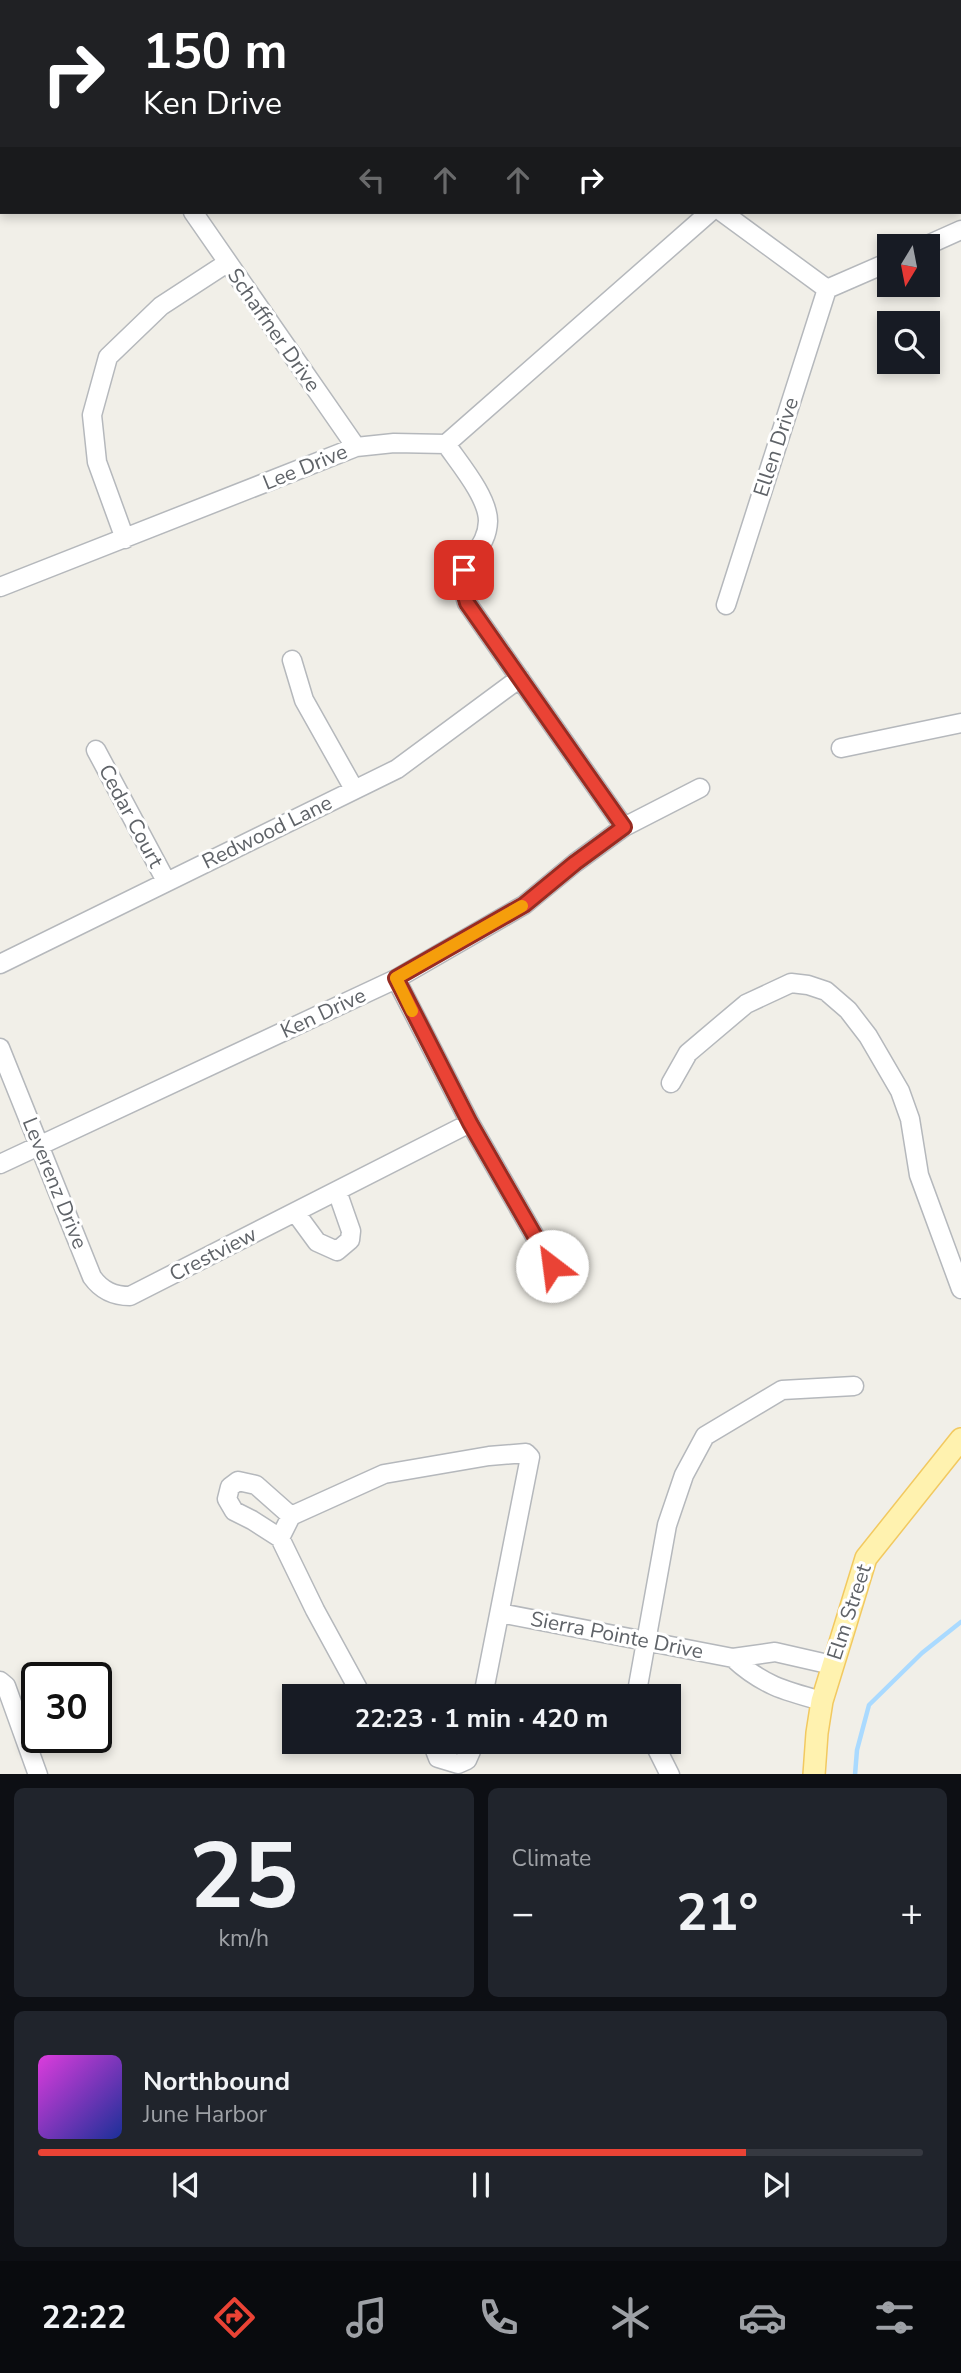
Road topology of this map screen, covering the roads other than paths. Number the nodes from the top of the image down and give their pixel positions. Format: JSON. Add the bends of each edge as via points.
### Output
{"nodes":[{"id":1,"x":194,"y":214,"type":"edge"},
{"id":2,"x":708,"y":214,"type":"edge"},
{"id":3,"x":725,"y":214,"type":"edge"},
{"id":4,"x":961,"y":230,"type":"edge"},
{"id":5,"x":940,"y":239,"type":"edge"},
{"id":6,"x":227,"y":263,"type":"junction"},
{"id":7,"x":877,"y":267,"type":"edge"},
{"id":8,"x":827,"y":289,"type":"junction"},
{"id":9,"x":446,"y":444,"type":"junction"},
{"id":10,"x":356,"y":447,"type":"junction"},
{"id":11,"x":125,"y":539,"type":"junction"},
{"id":12,"x":0,"y":587,"type":"edge"},
{"id":13,"x":726,"y":606,"type":"dead end"},
{"id":14,"x":292,"y":660,"type":"dead end"},
{"id":15,"x":520,"y":678,"type":"junction"},
{"id":16,"x":961,"y":723,"type":"edge"},
{"id":17,"x":841,"y":748,"type":"dead end"},
{"id":18,"x":96,"y":750,"type":"dead end"},
{"id":19,"x":700,"y":788,"type":"dead end"},
{"id":20,"x":354,"y":789,"type":"junction"},
{"id":21,"x":624,"y":827,"type":"junction"},
{"id":22,"x":166,"y":881,"type":"junction"},
{"id":23,"x":0,"y":964,"type":"edge"},
{"id":24,"x":396,"y":978,"type":"junction"},
{"id":25,"x":0,"y":1048,"type":"edge"},
{"id":26,"x":671,"y":1083,"type":"dead end"},
{"id":27,"x":470,"y":1123,"type":"junction"},
{"id":28,"x":41,"y":1146,"type":"junction"},
{"id":29,"x":0,"y":1164,"type":"edge"},
{"id":30,"x":337,"y":1191,"type":"junction"},
{"id":31,"x":295,"y":1212,"type":"junction"},
{"id":32,"x":552,"y":1266,"type":"dead end"},
{"id":33,"x":961,"y":1289,"type":"edge"},
{"id":34,"x":130,"y":1296,"type":"joint"},
{"id":35,"x":854,"y":1386,"type":"dead end"},
{"id":36,"x":961,"y":1439,"type":"edge"},
{"id":37,"x":291,"y":1516,"type":"junction"},
{"id":38,"x":280,"y":1538,"type":"junction"},
{"id":39,"x":500,"y":1613,"type":"junction"},
{"id":40,"x":647,"y":1641,"type":"junction"},
{"id":41,"x":733,"y":1658,"type":"junction"},
{"id":42,"x":832,"y":1665,"type":"junction"},
{"id":43,"x":0,"y":1681,"type":"edge"},
{"id":44,"x":355,"y":1684,"type":"edge"},
{"id":45,"x":485,"y":1684,"type":"edge"},
{"id":46,"x":638,"y":1684,"type":"edge"},
{"id":47,"x":822,"y":1701,"type":"junction"},
{"id":48,"x":660,"y":1754,"type":"edge"},
{"id":49,"x":38,"y":1774,"type":"edge"},
{"id":50,"x":670,"y":1774,"type":"edge"},
{"id":51,"x":814,"y":1774,"type":"edge"}],
"edges":[{"from":1,"to":6,"type":"street","name":"Schaffner Drive"},
{"from":2,"to":9,"type":"street"},
{"from":3,"to":8,"type":"street"},
{"from":4,"to":5,"type":"street"},
{"from":6,"to":10,"type":"street","name":"Schaffner Drive"},
{"from":6,"to":11,"type":"street","via":[[161,306],[108,357],[92,415],[97,462]]},
{"from":7,"to":8,"type":"street"},
{"from":8,"to":13,"type":"street","name":"Ellen Drive"},
{"from":9,"to":10,"type":"street","name":"Lee Drive"},
{"from":9,"to":15,"type":"street","via":[[476,489],[488,521],[485,536],[464,570],[467,603]]},
{"from":10,"to":11,"type":"street","name":"Lee Drive"},
{"from":11,"to":12,"type":"street","name":"Lee Drive"},
{"from":14,"to":20,"type":"street","via":[[304,700]]},
{"from":15,"to":20,"type":"street","name":"Redwood Lane","via":[[397,769]]},
{"from":15,"to":21,"type":"street"},
{"from":16,"to":17,"type":"street"},
{"from":18,"to":22,"type":"street","name":"Cedar Court"},
{"from":19,"to":21,"type":"street","name":"Ken Drive"},
{"from":20,"to":22,"type":"street","name":"Redwood Lane"},
{"from":21,"to":24,"type":"street","name":"Ken Drive","via":[[524,905]]},
{"from":22,"to":23,"type":"street","name":"Redwood Lane"},
{"from":24,"to":27,"type":"street"},
{"from":24,"to":28,"type":"street","name":"Ken Drive"},
{"from":25,"to":28,"type":"street","name":"Leverenz Drive"},
{"from":26,"to":33,"type":"street","via":[[688,1053],[746,1004],[791,983],[826,991],[868,1036],[900,1091],[911,1119],[919,1175]]},
{"from":27,"to":30,"type":"street","name":"Crestview"},
{"from":27,"to":32,"type":"street"},
{"from":28,"to":29,"type":"street","name":"Ken Drive"},
{"from":28,"to":34,"type":"street","name":"Leverenz Drive","via":[[92,1277],[107,1291]]},
{"from":30,"to":31,"type":"street","name":"Crestview"},
{"from":30,"to":31,"type":"street","via":[[351,1231],[350,1240],[337,1251],[317,1242]]},
{"from":31,"to":34,"type":"street","name":"Crestview"},
{"from":35,"to":40,"type":"street","via":[[782,1390],[705,1436],[684,1475],[667,1525]]},
{"from":36,"to":42,"type":"main road","name":"Elm Street","via":[[866,1558]]},
{"from":37,"to":38,"type":"street"},
{"from":37,"to":38,"type":"street","via":[[256,1485],[238,1481],[230,1487],[228,1499],[234,1511]]},
{"from":37,"to":39,"type":"street","via":[[384,1474],[527,1453],[530,1457]]},
{"from":38,"to":44,"type":"street"},
{"from":39,"to":40,"type":"street","name":"Sierra Pointe Drive"},
{"from":39,"to":45,"type":"street"},
{"from":40,"to":41,"type":"street","name":"Sierra Pointe Drive"},
{"from":40,"to":46,"type":"street"},
{"from":41,"to":42,"type":"street","name":"Sierra Pointe Drive","via":[[775,1652]]},
{"from":41,"to":47,"type":"street","name":"Sierra Pointe Drive","via":[[771,1686]]},
{"from":42,"to":47,"type":"main road","name":"Elm Street"},
{"from":43,"to":49,"type":"street","via":[[6,1686]]},
{"from":47,"to":51,"type":"main road","name":"Elm Street"},
{"from":48,"to":50,"type":"street"}]}
